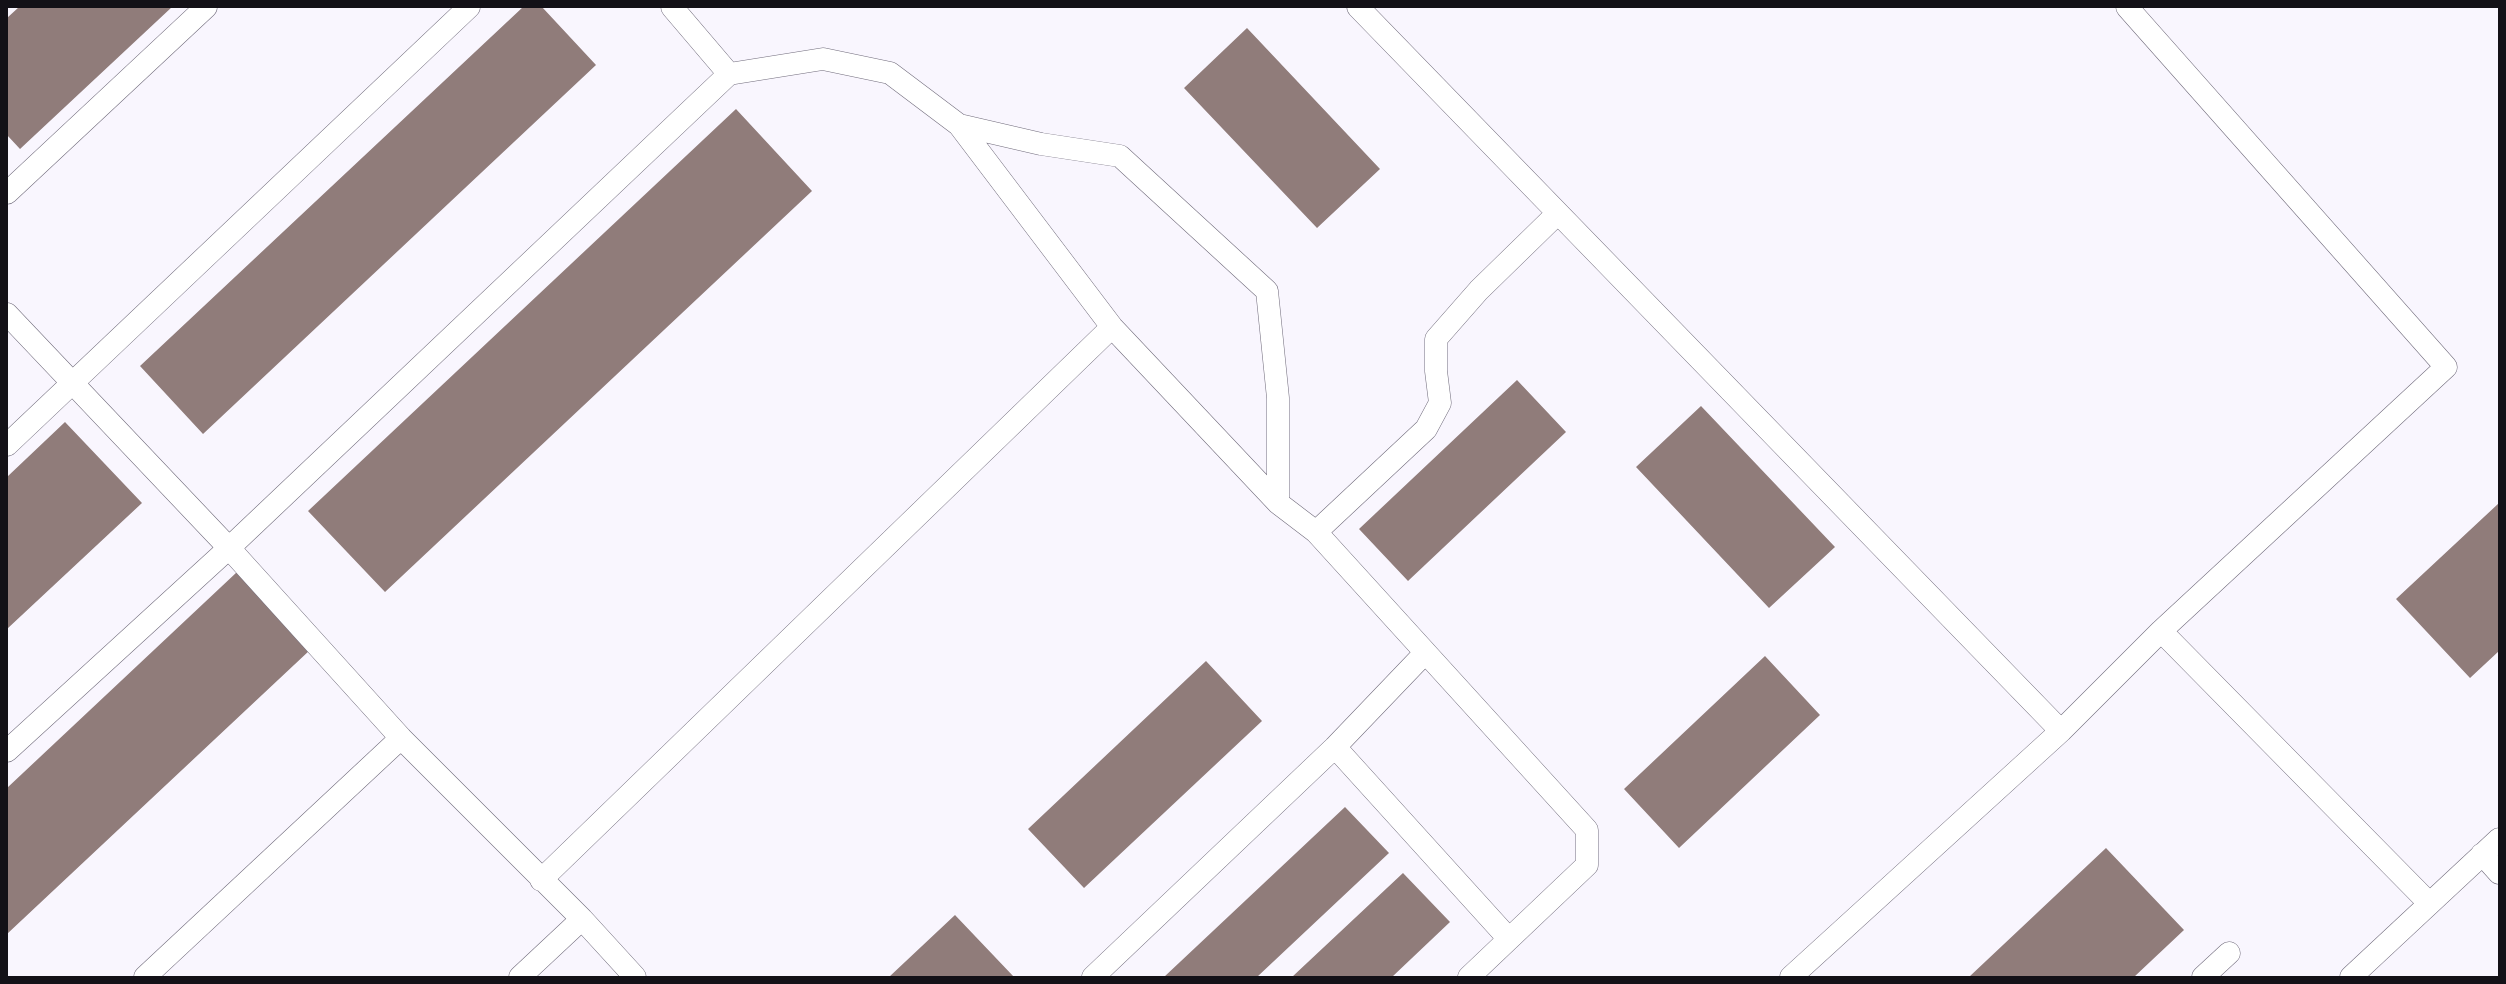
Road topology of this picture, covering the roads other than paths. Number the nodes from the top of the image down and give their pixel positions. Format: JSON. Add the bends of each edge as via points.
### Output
{"nodes":[{"id":1,"x":206,"y":7,"type":"edge"},
{"id":2,"x":469,"y":7,"type":"edge"},
{"id":3,"x":672,"y":7,"type":"edge"},
{"id":4,"x":1358,"y":7,"type":"edge"},
{"id":5,"x":2126,"y":7,"type":"edge"},
{"id":6,"x":729,"y":74,"type":"junction"},
{"id":7,"x":960,"y":125,"type":"junction"},
{"id":8,"x":7,"y":193,"type":"edge"},
{"id":9,"x":1558,"y":213,"type":"junction"},
{"id":10,"x":7,"y":314,"type":"edge"},
{"id":11,"x":1112,"y":328,"type":"junction"},
{"id":12,"x":72,"y":383,"type":"junction"},
{"id":13,"x":7,"y":445,"type":"edge"},
{"id":14,"x":1278,"y":503,"type":"junction"},
{"id":15,"x":1316,"y":532,"type":"junction"},
{"id":16,"x":229,"y":548,"type":"junction"},
{"id":17,"x":2161,"y":630,"type":"junction"},
{"id":18,"x":1425,"y":653,"type":"junction"},
{"id":19,"x":2061,"y":730,"type":"junction"},
{"id":20,"x":401,"y":738,"type":"junction"},
{"id":21,"x":1335,"y":747,"type":"junction"},
{"id":22,"x":7,"y":751,"type":"edge"},
{"id":23,"x":2499,"y":838,"type":"edge"},
{"id":24,"x":2482,"y":854,"type":"junction"},
{"id":25,"x":2499,"y":872,"type":"edge"},
{"id":26,"x":541,"y":880,"type":"junction"},
{"id":27,"x":2429,"y":903,"type":"junction"},
{"id":28,"x":582,"y":918,"type":"junction"},
{"id":29,"x":1509,"y":939,"type":"junction"},
{"id":30,"x":2229,"y":952,"type":"dead end"},
{"id":31,"x":145,"y":977,"type":"edge"},
{"id":32,"x":520,"y":977,"type":"edge"},
{"id":33,"x":635,"y":977,"type":"edge"},
{"id":34,"x":1093,"y":977,"type":"edge"},
{"id":35,"x":1469,"y":977,"type":"edge"},
{"id":36,"x":1791,"y":977,"type":"edge"},
{"id":37,"x":2203,"y":977,"type":"edge"},
{"id":38,"x":2351,"y":977,"type":"edge"}],
"edges":[{"from":1,"to":8,"type":"street"},
{"from":2,"to":12,"type":"street"},
{"from":3,"to":6,"type":"street"},
{"from":4,"to":9,"type":"street"},
{"from":5,"to":17,"type":"street","via":[[2446,367]]},
{"from":6,"to":7,"type":"street","via":[[823,59],[890,73]]},
{"from":6,"to":16,"type":"street"},
{"from":7,"to":11,"type":"street"},
{"from":7,"to":14,"type":"street","via":[[1041,144],[1120,156],[1267,291],[1278,398]]},
{"from":9,"to":15,"type":"street","via":[[1479,290],[1436,340],[1436,372],[1440,403],[1426,429]]},
{"from":9,"to":19,"type":"street"},
{"from":10,"to":12,"type":"street"},
{"from":11,"to":14,"type":"street"},
{"from":11,"to":26,"type":"street"},
{"from":12,"to":13,"type":"street"},
{"from":12,"to":16,"type":"street"},
{"from":14,"to":15,"type":"street"},
{"from":15,"to":18,"type":"street"},
{"from":16,"to":20,"type":"street"},
{"from":16,"to":22,"type":"street"},
{"from":17,"to":19,"type":"street"},
{"from":17,"to":27,"type":"street"},
{"from":18,"to":21,"type":"street"},
{"from":18,"to":29,"type":"street","via":[[1587,830],[1587,865]]},
{"from":19,"to":36,"type":"street"},
{"from":20,"to":26,"type":"street"},
{"from":20,"to":31,"type":"street"},
{"from":21,"to":29,"type":"street"},
{"from":21,"to":34,"type":"street"},
{"from":23,"to":24,"type":"street"},
{"from":24,"to":25,"type":"street"},
{"from":24,"to":27,"type":"street"},
{"from":26,"to":28,"type":"street"},
{"from":27,"to":38,"type":"street"},
{"from":28,"to":32,"type":"street"},
{"from":28,"to":33,"type":"street"},
{"from":29,"to":35,"type":"street"},
{"from":30,"to":37,"type":"street"}]}
